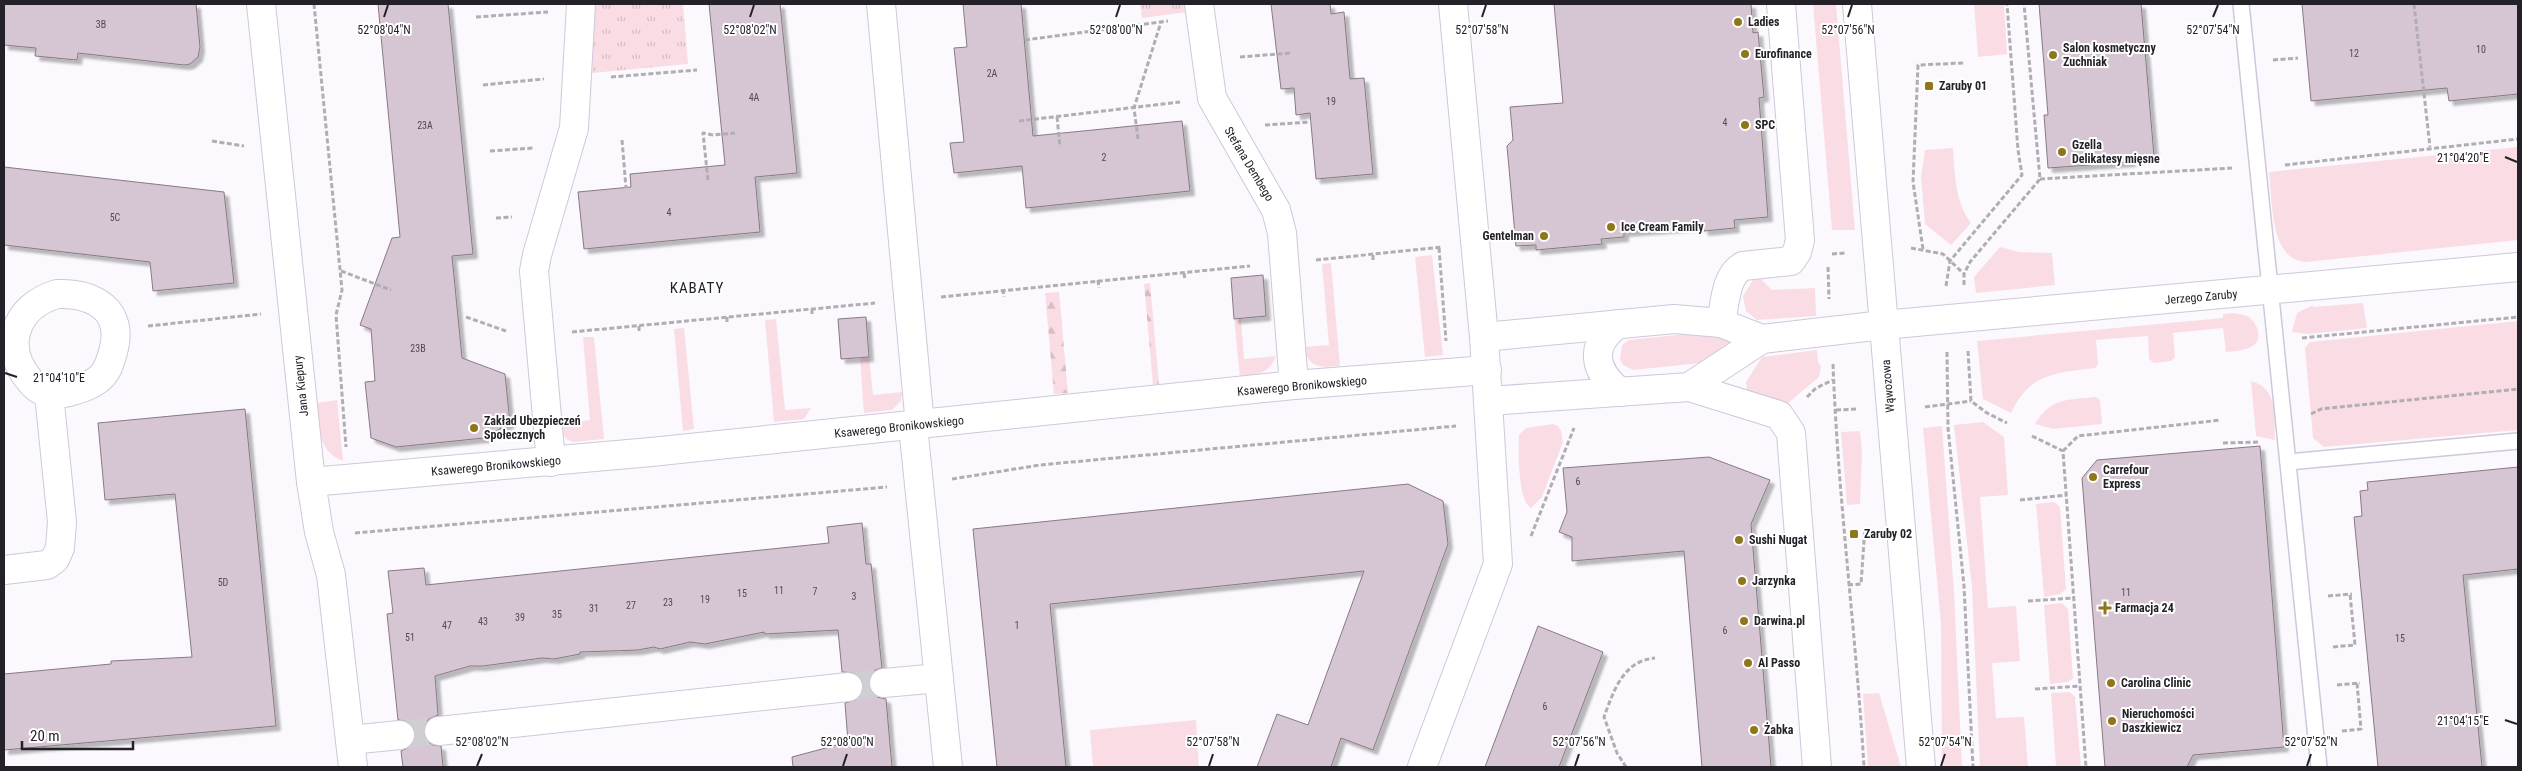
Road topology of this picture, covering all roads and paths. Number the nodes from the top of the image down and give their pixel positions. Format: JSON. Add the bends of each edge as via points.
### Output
{"nodes":[{"id":1,"x":261,"y":4,"type":"edge"},
{"id":2,"x":881,"y":4,"type":"edge"},
{"id":3,"x":1453,"y":4,"type":"edge"},
{"id":4,"x":1781,"y":4,"type":"edge"},
{"id":5,"x":1856,"y":4,"type":"edge"},
{"id":6,"x":2007,"y":4,"type":"edge"},
{"id":7,"x":2024,"y":4,"type":"edge"},
{"id":8,"x":2240,"y":4,"type":"edge"},
{"id":9,"x":2414,"y":4,"type":"edge"},
{"id":10,"x":581,"y":7,"type":"edge"},
{"id":11,"x":1200,"y":10,"type":"edge"},
{"id":12,"x":476,"y":17,"type":"dead end"},
{"id":13,"x":1161,"y":22,"type":"junction"},
{"id":14,"x":1024,"y":40,"type":"dead end"},
{"id":15,"x":1291,"y":53,"type":"dead end"},
{"id":16,"x":2298,"y":58,"type":"dead end"},
{"id":17,"x":1205,"y":60,"type":"junction"},
{"id":18,"x":2265,"y":60,"type":"dead end"},
{"id":19,"x":1964,"y":63,"type":"dead end"},
{"id":20,"x":697,"y":70,"type":"dead end"},
{"id":21,"x":577,"y":78,"type":"junction"},
{"id":22,"x":483,"y":85,"type":"dead end"},
{"id":23,"x":1212,"y":98,"type":"junction"},
{"id":24,"x":1134,"y":108,"type":"junction"},
{"id":25,"x":1057,"y":116,"type":"junction"},
{"id":26,"x":1019,"y":121,"type":"dead end"},
{"id":27,"x":735,"y":133,"type":"dead end"},
{"id":28,"x":1138,"y":139,"type":"dead end"},
{"id":29,"x":2518,"y":139,"type":"edge"},
{"id":30,"x":622,"y":140,"type":"dead end"},
{"id":31,"x":212,"y":141,"type":"dead end"},
{"id":32,"x":571,"y":146,"type":"junction"},
{"id":33,"x":248,"y":147,"type":"dead end"},
{"id":34,"x":1060,"y":147,"type":"dead end"},
{"id":35,"x":2430,"y":147,"type":"junction"},
{"id":36,"x":490,"y":150,"type":"dead end"},
{"id":37,"x":2257,"y":167,"type":"junction"},
{"id":38,"x":2040,"y":179,"type":"junction"},
{"id":39,"x":708,"y":180,"type":"dead end"},
{"id":40,"x":626,"y":188,"type":"dead end"},
{"id":41,"x":1445,"y":247,"type":"dead end"},
{"id":42,"x":1909,"y":248,"type":"dead end"},
{"id":43,"x":1923,"y":249,"type":"junction"},
{"id":44,"x":1373,"y":255,"type":"junction"},
{"id":45,"x":1373,"y":260,"type":"dead end"},
{"id":46,"x":1950,"y":261,"type":"junction"},
{"id":47,"x":1284,"y":263,"type":"junction"},
{"id":48,"x":2518,"y":267,"type":"edge"},
{"id":49,"x":340,"y":271,"type":"dead end"},
{"id":50,"x":1184,"y":273,"type":"junction"},
{"id":51,"x":1964,"y":274,"type":"junction"},
{"id":52,"x":1098,"y":280,"type":"junction"},
{"id":53,"x":1185,"y":280,"type":"dead end"},
{"id":54,"x":1099,"y":288,"type":"dead end"},
{"id":55,"x":1003,"y":289,"type":"junction"},
{"id":56,"x":391,"y":290,"type":"dead end"},
{"id":57,"x":1964,"y":290,"type":"dead end"},
{"id":58,"x":2270,"y":292,"type":"junction"},
{"id":59,"x":1004,"y":297,"type":"dead end"},
{"id":60,"x":910,"y":300,"type":"junction"},
{"id":61,"x":812,"y":309,"type":"junction"},
{"id":62,"x":266,"y":314,"type":"dead end"},
{"id":63,"x":812,"y":315,"type":"dead end"},
{"id":64,"x":727,"y":317,"type":"junction"},
{"id":65,"x":1946,"y":320,"type":"junction"},
{"id":66,"x":1721,"y":322,"type":"junction"},
{"id":67,"x":727,"y":324,"type":"dead end"},
{"id":68,"x":1618,"y":324,"type":"junction"},
{"id":69,"x":1883,"y":325,"type":"junction"},
{"id":70,"x":639,"y":326,"type":"junction"},
{"id":71,"x":116,"y":330,"type":"junction"},
{"id":72,"x":639,"y":332,"type":"dead end"},
{"id":73,"x":539,"y":335,"type":"junction"},
{"id":74,"x":1484,"y":337,"type":"junction"},
{"id":75,"x":1762,"y":339,"type":"junction"},
{"id":76,"x":1968,"y":347,"type":"dead end"},
{"id":77,"x":1833,"y":362,"type":"dead end"},
{"id":78,"x":1487,"y":370,"type":"junction"},
{"id":79,"x":1294,"y":385,"type":"junction"},
{"id":80,"x":1689,"y":387,"type":"junction"},
{"id":81,"x":2518,"y":389,"type":"edge"},
{"id":82,"x":1620,"y":392,"type":"junction"},
{"id":83,"x":50,"y":394,"type":"junction"},
{"id":84,"x":1489,"y":401,"type":"junction"},
{"id":85,"x":1971,"y":401,"type":"junction"},
{"id":86,"x":1948,"y":404,"type":"junction"},
{"id":87,"x":1922,"y":407,"type":"dead end"},
{"id":88,"x":2307,"y":415,"type":"dead end"},
{"id":89,"x":2220,"y":420,"type":"dead end"},
{"id":90,"x":2007,"y":423,"type":"dead end"},
{"id":91,"x":1576,"y":424,"type":"dead end"},
{"id":92,"x":916,"y":425,"type":"junction"},
{"id":93,"x":2032,"y":436,"type":"dead end"},
{"id":94,"x":2518,"y":441,"type":"edge"},
{"id":95,"x":2223,"y":443,"type":"dead end"},
{"id":96,"x":2063,"y":451,"type":"junction"},
{"id":97,"x":2287,"y":455,"type":"junction"},
{"id":98,"x":551,"y":462,"type":"junction"},
{"id":99,"x":311,"y":482,"type":"junction"},
{"id":100,"x":2067,"y":495,"type":"junction"},
{"id":101,"x":2020,"y":500,"type":"dead end"},
{"id":102,"x":1528,"y":544,"type":"dead end"},
{"id":103,"x":4,"y":570,"type":"edge"},
{"id":104,"x":2332,"y":596,"type":"dead end"},
{"id":105,"x":2074,"y":598,"type":"junction"},
{"id":106,"x":2028,"y":601,"type":"dead end"},
{"id":107,"x":2330,"y":647,"type":"dead end"},
{"id":108,"x":1655,"y":658,"type":"dead end"},
{"id":109,"x":939,"y":678,"type":"junction"},
{"id":110,"x":884,"y":683,"type":"tunnel mouth"},
{"id":111,"x":2342,"y":685,"type":"dead end"},
{"id":112,"x":2080,"y":686,"type":"junction"},
{"id":113,"x":848,"y":688,"type":"tunnel mouth"},
{"id":114,"x":2035,"y":689,"type":"dead end"},
{"id":115,"x":439,"y":731,"type":"tunnel mouth"},
{"id":116,"x":2338,"y":731,"type":"dead end"},
{"id":117,"x":400,"y":735,"type":"tunnel mouth"},
{"id":118,"x":350,"y":740,"type":"junction"},
{"id":119,"x":353,"y":767,"type":"edge"},
{"id":120,"x":948,"y":767,"type":"edge"},
{"id":121,"x":1422,"y":767,"type":"edge"},
{"id":122,"x":1626,"y":767,"type":"edge"},
{"id":123,"x":1817,"y":767,"type":"edge"},
{"id":124,"x":1864,"y":767,"type":"edge"},
{"id":125,"x":1921,"y":767,"type":"edge"},
{"id":126,"x":1973,"y":767,"type":"edge"},
{"id":127,"x":2086,"y":767,"type":"edge"},
{"id":128,"x":2319,"y":767,"type":"edge"}],
"edges":[{"from":1,"to":99,"type":"street","name":"Jana Kiepury"},
{"from":2,"to":60,"type":"street"},
{"from":3,"to":74,"type":"street"},
{"from":4,"to":66,"type":"street","via":[[1800,240],[1790,261],[1737,269],[1731,278]]},
{"from":5,"to":69,"type":"street","name":"Wąwozowa"},
{"from":6,"to":46,"type":"path","via":[[2022,175]]},
{"from":7,"to":38,"type":"path"},
{"from":8,"to":37,"type":"lane"},
{"from":9,"to":35,"type":"path"},
{"from":10,"to":12,"type":"path"},
{"from":10,"to":21,"type":"street"},
{"from":11,"to":13,"type":"path"},
{"from":11,"to":17,"type":"street","name":"Stefana Dembego"},
{"from":13,"to":14,"type":"path"},
{"from":13,"to":24,"type":"path"},
{"from":15,"to":17,"type":"path"},
{"from":16,"to":18,"type":"path"},
{"from":17,"to":23,"type":"street","name":"Stefana Dembego"},
{"from":19,"to":43,"type":"path","via":[[1918,65],[1913,182]]},
{"from":20,"to":21,"type":"path"},
{"from":21,"to":22,"type":"path"},
{"from":21,"to":32,"type":"street"},
{"from":23,"to":24,"type":"path"},
{"from":23,"to":47,"type":"street","name":"Stefana Dembego","via":[[1276,210]]},
{"from":24,"to":25,"type":"path"},
{"from":24,"to":28,"type":"path"},
{"from":25,"to":26,"type":"path"},
{"from":25,"to":34,"type":"path"},
{"from":27,"to":39,"type":"path","via":[[703,133]]},
{"from":29,"to":35,"type":"path"},
{"from":30,"to":40,"type":"path"},
{"from":31,"to":33,"type":"path"},
{"from":32,"to":36,"type":"path"},
{"from":32,"to":73,"type":"street","via":[[537,255],[534,285]]},
{"from":35,"to":37,"type":"path"},
{"from":37,"to":38,"type":"path"},
{"from":37,"to":58,"type":"lane"},
{"from":38,"to":51,"type":"path","via":[[1970,262]]},
{"from":41,"to":44,"type":"path"},
{"from":42,"to":43,"type":"path"},
{"from":43,"to":46,"type":"path","via":[[1943,254]]},
{"from":44,"to":45,"type":"path"},
{"from":44,"to":47,"type":"path"},
{"from":46,"to":51,"type":"path"},
{"from":46,"to":65,"type":"path","via":[[1945,295]]},
{"from":47,"to":50,"type":"path"},
{"from":47,"to":79,"type":"street","name":"Stefana Dembego"},
{"from":48,"to":58,"type":"street","name":"Jerzego Zaruby"},
{"from":49,"to":56,"type":"path"},
{"from":50,"to":52,"type":"path"},
{"from":50,"to":53,"type":"path"},
{"from":51,"to":57,"type":"path"},
{"from":52,"to":54,"type":"path"},
{"from":52,"to":55,"type":"path"},
{"from":55,"to":59,"type":"path"},
{"from":55,"to":60,"type":"path"},
{"from":58,"to":65,"type":"street","name":"Jerzego Zaruby"},
{"from":58,"to":97,"type":"lane"},
{"from":60,"to":61,"type":"path"},
{"from":60,"to":92,"type":"street"},
{"from":61,"to":63,"type":"path"},
{"from":61,"to":64,"type":"path"},
{"from":62,"to":71,"type":"path"},
{"from":64,"to":67,"type":"path"},
{"from":64,"to":70,"type":"path"},
{"from":65,"to":69,"type":"street","name":"Jerzego Zaruby"},
{"from":65,"to":86,"type":"path"},
{"from":66,"to":68,"type":"street","via":[[1674,319]]},
{"from":66,"to":75,"type":"street"},
{"from":68,"to":74,"type":"street"},
{"from":68,"to":82,"type":"street","via":[[1602,340],[1598,358],[1604,378]]},
{"from":69,"to":75,"type":"street"},
{"from":69,"to":125,"type":"street","name":"Wąwozowa"},
{"from":70,"to":72,"type":"path"},
{"from":70,"to":73,"type":"path"},
{"from":71,"to":83,"type":"street","via":[[107,371],[76,390]]},
{"from":71,"to":83,"type":"street","via":[[104,306],[87,297],[57,294],[32,306],[17,328],[15,353],[20,368],[33,385]]},
{"from":73,"to":98,"type":"street"},
{"from":74,"to":78,"type":"street"},
{"from":75,"to":80,"type":"street"},
{"from":76,"to":85,"type":"path"},
{"from":77,"to":124,"type":"path"},
{"from":78,"to":79,"type":"street","name":"Ksawerego Bronikowskiego"},
{"from":78,"to":84,"type":"street"},
{"from":79,"to":92,"type":"street","name":"Ksawerego Bronikowskiego"},
{"from":80,"to":82,"type":"street"},
{"from":80,"to":123,"type":"street","via":[[1779,415],[1790,433]]},
{"from":81,"to":88,"type":"path","via":[[2321,409]]},
{"from":82,"to":84,"type":"street"},
{"from":83,"to":103,"type":"street","via":[[62,522],[60,548],[55,559],[47,565]]},
{"from":84,"to":121,"type":"street","via":[[1498,564]]},
{"from":85,"to":86,"type":"path"},
{"from":85,"to":90,"type":"path"},
{"from":86,"to":87,"type":"path"},
{"from":86,"to":126,"type":"path","via":[[1964,586]]},
{"from":89,"to":96,"type":"path","via":[[2078,436]]},
{"from":91,"to":102,"type":"path"},
{"from":92,"to":98,"type":"street","name":"Ksawerego Bronikowskiego"},
{"from":92,"to":109,"type":"street"},
{"from":93,"to":96,"type":"path"},
{"from":94,"to":97,"type":"lane"},
{"from":95,"to":97,"type":"path","via":[[2257,441]]},
{"from":96,"to":100,"type":"path"},
{"from":97,"to":128,"type":"lane"},
{"from":98,"to":99,"type":"street","name":"Ksawerego Bronikowskiego"},
{"from":99,"to":118,"type":"street","name":"Jana Kiepury","via":[[319,532],[331,575]]},
{"from":100,"to":101,"type":"path"},
{"from":100,"to":105,"type":"path"},
{"from":104,"to":107,"type":"path","via":[[2351,594],[2355,645]]},
{"from":105,"to":106,"type":"path"},
{"from":105,"to":112,"type":"path"},
{"from":108,"to":122,"type":"path","via":[[1642,659],[1630,667],[1616,687],[1604,717],[1617,753]]},
{"from":109,"to":110,"type":"street"},
{"from":109,"to":120,"type":"street"},
{"from":111,"to":116,"type":"path","via":[[2358,683],[2361,729]]},
{"from":112,"to":114,"type":"path"},
{"from":112,"to":127,"type":"path"},
{"from":113,"to":115,"type":"street"},
{"from":117,"to":118,"type":"street"},
{"from":118,"to":119,"type":"street","name":"Jana Kiepury"}]}
